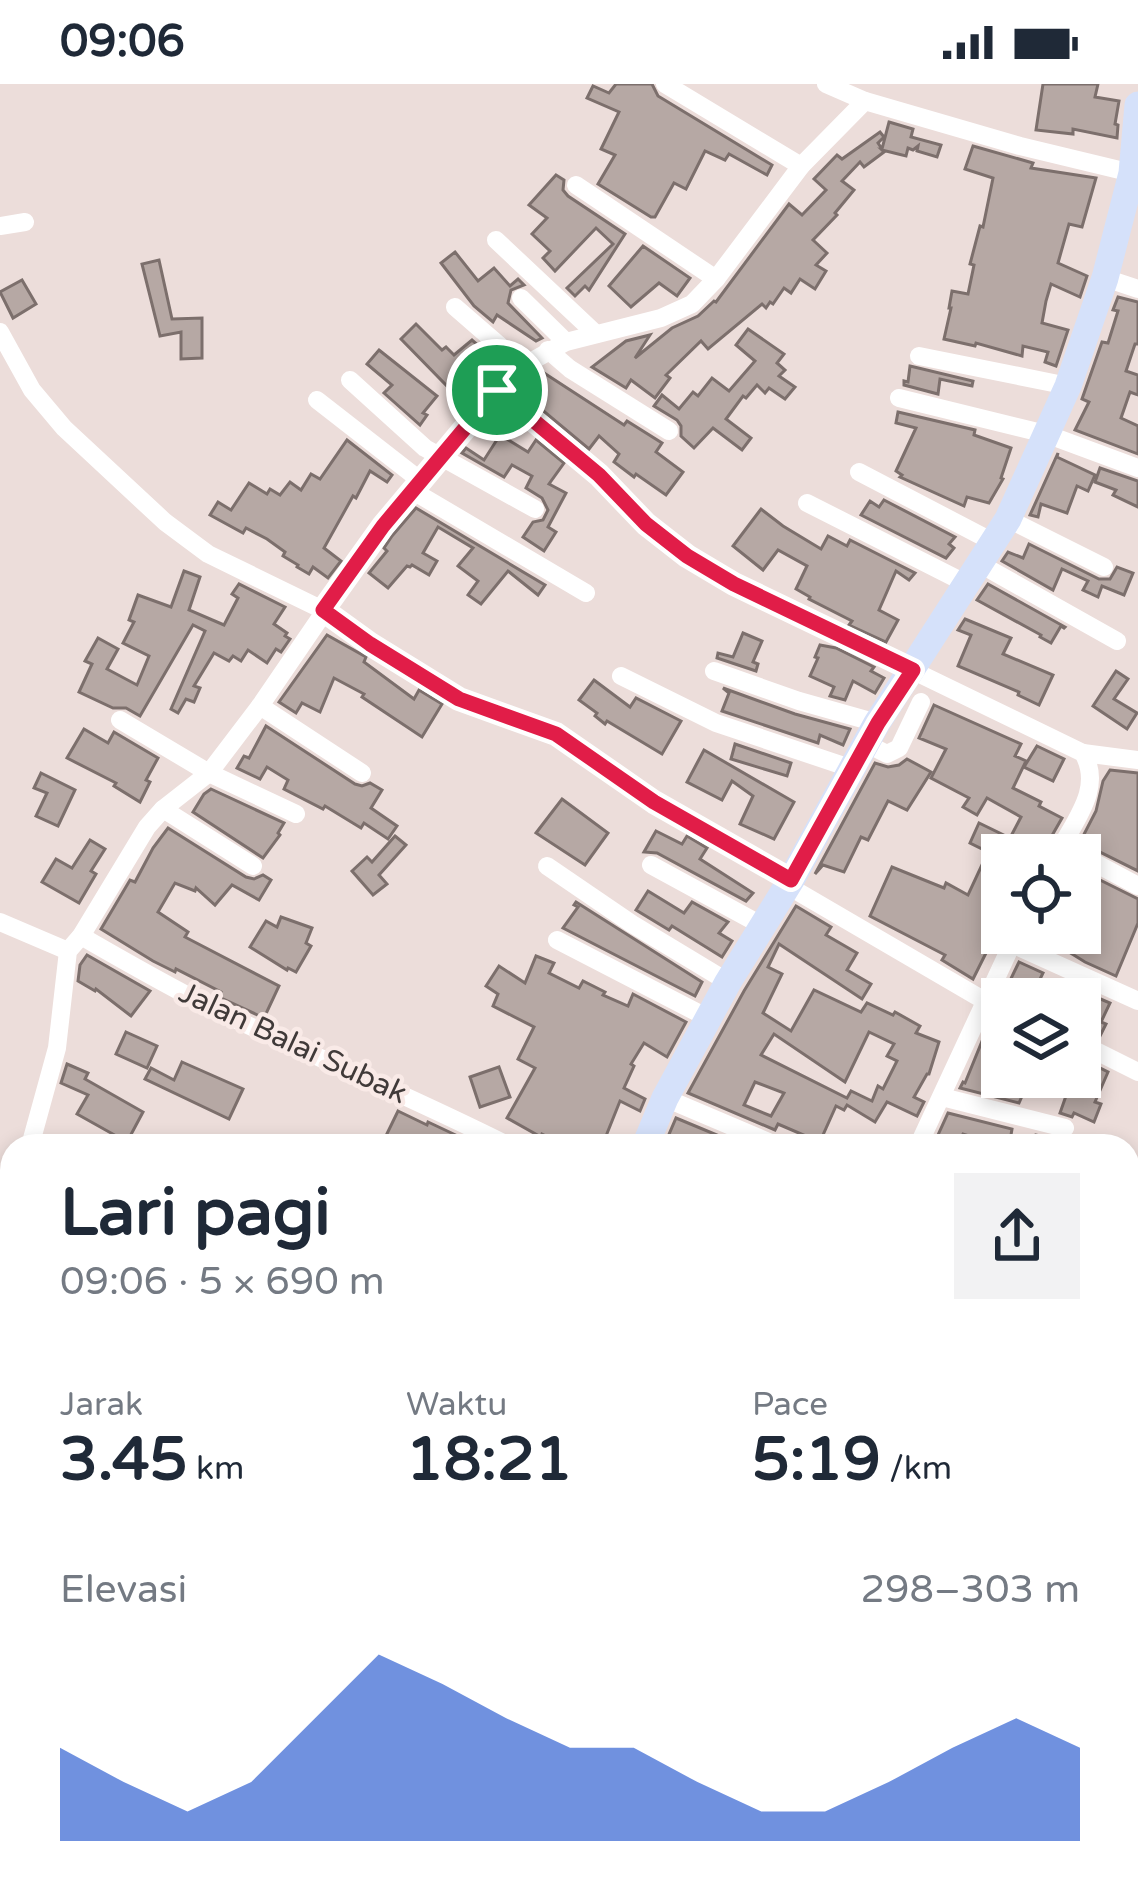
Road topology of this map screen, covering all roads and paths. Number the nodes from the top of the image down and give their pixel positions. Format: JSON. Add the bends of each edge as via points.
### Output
{"nodes":[{"id":1,"x":665,"y":84,"type":"edge"},
{"id":2,"x":826,"y":84,"type":"edge"},
{"id":3,"x":854,"y":93,"type":"edge"},
{"id":4,"x":1138,"y":105,"type":"edge"},
{"id":5,"x":801,"y":166,"type":"junction"},
{"id":6,"x":1132,"y":173,"type":"junction"},
{"id":7,"x":577,"y":185,"type":"dead end"},
{"id":8,"x":25,"y":222,"type":"dead end"},
{"id":9,"x":0,"y":226,"type":"edge"},
{"id":10,"x":496,"y":240,"type":"dead end"},
{"id":11,"x":1105,"y":278,"type":"junction"},
{"id":12,"x":716,"y":279,"type":"junction"},
{"id":13,"x":1138,"y":289,"type":"edge"},
{"id":14,"x":521,"y":298,"type":"dead end"},
{"id":15,"x":455,"y":307,"type":"dead end"},
{"id":16,"x":0,"y":332,"type":"edge"},
{"id":17,"x":596,"y":334,"type":"junction"},
{"id":18,"x":557,"y":346,"type":"junction"},
{"id":19,"x":919,"y":356,"type":"dead end"},
{"id":20,"x":523,"y":365,"type":"junction"},
{"id":21,"x":350,"y":380,"type":"dead end"},
{"id":22,"x":1068,"y":386,"type":"junction"},
{"id":23,"x":497,"y":390,"type":"junction"},
{"id":24,"x":899,"y":398,"type":"dead end"},
{"id":25,"x":317,"y":400,"type":"dead end"},
{"id":26,"x":669,"y":431,"type":"dead end"},
{"id":27,"x":1046,"y":434,"type":"junction"},
{"id":28,"x":439,"y":457,"type":"junction"},
{"id":29,"x":1138,"y":468,"type":"edge"},
{"id":30,"x":859,"y":472,"type":"dead end"},
{"id":31,"x":417,"y":486,"type":"junction"},
{"id":32,"x":807,"y":503,"type":"dead end"},
{"id":33,"x":536,"y":509,"type":"dead end"},
{"id":34,"x":987,"y":552,"type":"junction"},
{"id":35,"x":1104,"y":567,"type":"dead end"},
{"id":36,"x":586,"y":593,"type":"dead end"},
{"id":37,"x":323,"y":610,"type":"junction"},
{"id":38,"x":1117,"y":641,"type":"dead end"},
{"id":39,"x":913,"y":670,"type":"junction"},
{"id":40,"x":714,"y":671,"type":"dead end"},
{"id":41,"x":621,"y":676,"type":"dead end"},
{"id":42,"x":921,"y":702,"type":"dead end"},
{"id":43,"x":260,"y":706,"type":"junction"},
{"id":44,"x":120,"y":720,"type":"dead end"},
{"id":45,"x":866,"y":745,"type":"junction"},
{"id":46,"x":1083,"y":753,"type":"junction"},
{"id":47,"x":1138,"y":760,"type":"edge"},
{"id":48,"x":209,"y":773,"type":"junction"},
{"id":49,"x":362,"y":773,"type":"dead end"},
{"id":50,"x":163,"y":808,"type":"junction"},
{"id":51,"x":296,"y":814,"type":"dead end"},
{"id":52,"x":1076,"y":834,"type":"edge"},
{"id":53,"x":651,"y":865,"type":"dead end"},
{"id":54,"x":253,"y":866,"type":"dead end"},
{"id":55,"x":547,"y":866,"type":"dead end"},
{"id":56,"x":1101,"y":868,"type":"edge"},
{"id":57,"x":789,"y":883,"type":"junction"},
{"id":58,"x":1138,"y":886,"type":"edge"},
{"id":59,"x":0,"y":922,"type":"edge"},
{"id":60,"x":763,"y":926,"type":"junction"},
{"id":61,"x":557,"y":940,"type":"dead end"},
{"id":62,"x":75,"y":943,"type":"junction"},
{"id":63,"x":1044,"y":954,"type":"edge"},
{"id":64,"x":728,"y":982,"type":"junction"},
{"id":65,"x":981,"y":998,"type":"edge"},
{"id":66,"x":1138,"y":1001,"type":"edge"},
{"id":67,"x":708,"y":1018,"type":"junction"},
{"id":68,"x":981,"y":1026,"type":"edge"},
{"id":69,"x":1101,"y":1054,"type":"edge"},
{"id":70,"x":1138,"y":1072,"type":"edge"},
{"id":71,"x":942,"y":1096,"type":"junction"},
{"id":72,"x":665,"y":1098,"type":"junction"},
{"id":73,"x":1066,"y":1128,"type":"dead end"},
{"id":74,"x":33,"y":1134,"type":"edge"},
{"id":75,"x":484,"y":1134,"type":"edge"},
{"id":76,"x":650,"y":1134,"type":"edge"},
{"id":77,"x":750,"y":1134,"type":"edge"},
{"id":78,"x":924,"y":1134,"type":"edge"}],
"edges":[{"from":1,"to":5,"type":"street"},
{"from":2,"to":3,"type":"street"},
{"from":3,"to":5,"type":"street"},
{"from":3,"to":6,"type":"street"},
{"from":4,"to":6,"type":"street"},
{"from":5,"to":12,"type":"street"},
{"from":6,"to":11,"type":"street"},
{"from":7,"to":12,"type":"street"},
{"from":8,"to":9,"type":"street"},
{"from":10,"to":17,"type":"street"},
{"from":11,"to":13,"type":"street"},
{"from":11,"to":22,"type":"street"},
{"from":12,"to":17,"type":"street","via":[[692,304]]},
{"from":14,"to":18,"type":"street"},
{"from":15,"to":20,"type":"street"},
{"from":16,"to":37,"type":"street","via":[[64,428],[165,522],[208,554]]},
{"from":17,"to":18,"type":"street"},
{"from":18,"to":20,"type":"street"},
{"from":18,"to":26,"type":"street","via":[[570,369]]},
{"from":19,"to":22,"type":"street"},
{"from":20,"to":23,"type":"street"},
{"from":21,"to":28,"type":"street"},
{"from":22,"to":27,"type":"street"},
{"from":23,"to":28,"type":"street"},
{"from":23,"to":39,"type":"street","via":[[687,556]]},
{"from":24,"to":27,"type":"street"},
{"from":25,"to":31,"type":"street"},
{"from":27,"to":29,"type":"street"},
{"from":27,"to":34,"type":"street"},
{"from":28,"to":31,"type":"street"},
{"from":28,"to":33,"type":"street"},
{"from":30,"to":34,"type":"street"},
{"from":31,"to":36,"type":"street"},
{"from":31,"to":37,"type":"street"},
{"from":32,"to":34,"type":"street"},
{"from":34,"to":35,"type":"street"},
{"from":34,"to":38,"type":"street"},
{"from":34,"to":39,"type":"street"},
{"from":37,"to":43,"type":"street"},
{"from":37,"to":57,"type":"street","via":[[459,699],[556,734]]},
{"from":39,"to":45,"type":"street"},
{"from":39,"to":46,"type":"street"},
{"from":40,"to":45,"type":"street","via":[[799,701]]},
{"from":41,"to":45,"type":"street","via":[[716,723]]},
{"from":42,"to":45,"type":"street","via":[[899,748],[887,754]]},
{"from":43,"to":48,"type":"street"},
{"from":43,"to":49,"type":"street"},
{"from":44,"to":48,"type":"street"},
{"from":45,"to":57,"type":"street"},
{"from":46,"to":47,"type":"street"},
{"from":46,"to":52,"type":"street","via":[[1090,792]]},
{"from":48,"to":50,"type":"street"},
{"from":48,"to":51,"type":"street"},
{"from":50,"to":54,"type":"street"},
{"from":50,"to":62,"type":"street"},
{"from":53,"to":60,"type":"street"},
{"from":55,"to":64,"type":"street"},
{"from":56,"to":58,"type":"street"},
{"from":57,"to":60,"type":"street"},
{"from":57,"to":65,"type":"street"},
{"from":59,"to":62,"type":"street","name":"Jalan Balai Subak"},
{"from":60,"to":64,"type":"street"},
{"from":61,"to":67,"type":"street"},
{"from":62,"to":74,"type":"street"},
{"from":62,"to":75,"type":"street","name":"Jalan Balai Subak"},
{"from":63,"to":66,"type":"street"},
{"from":64,"to":67,"type":"street"},
{"from":67,"to":72,"type":"street"},
{"from":68,"to":71,"type":"street"},
{"from":69,"to":70,"type":"street"},
{"from":71,"to":73,"type":"street"},
{"from":71,"to":78,"type":"street"},
{"from":72,"to":76,"type":"street"},
{"from":72,"to":77,"type":"street"}]}
